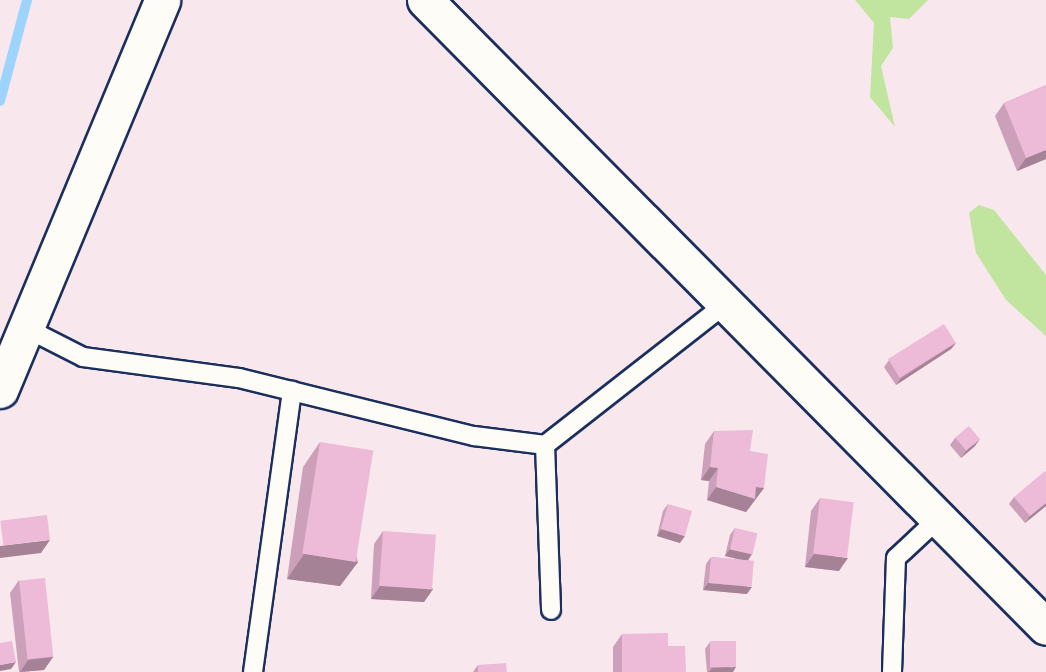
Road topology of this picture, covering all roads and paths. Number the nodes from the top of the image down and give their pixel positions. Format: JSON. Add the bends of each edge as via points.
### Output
{"nodes":[{"id":1,"x":162,"y":0,"type":"edge"},
{"id":2,"x":425,"y":0,"type":"edge"},
{"id":3,"x":727,"y":303,"type":"junction"},
{"id":4,"x":26,"y":328,"type":"junction"},
{"id":5,"x":0,"y":390,"type":"edge"},
{"id":6,"x":292,"y":391,"type":"junction"},
{"id":7,"x":545,"y":445,"type":"junction"},
{"id":8,"x":938,"y":519,"type":"junction"},
{"id":9,"x":551,"y":610,"type":"dead end"},
{"id":10,"x":1046,"y":627,"type":"edge"},
{"id":11,"x":253,"y":672,"type":"edge"},
{"id":12,"x":892,"y":672,"type":"edge"}],
"edges":[{"from":1,"to":4,"type":"street"},
{"from":2,"to":3,"type":"street"},
{"from":3,"to":7,"type":"lane"},
{"from":3,"to":8,"type":"street"},
{"from":4,"to":5,"type":"street"},
{"from":4,"to":6,"type":"lane","via":[[83,357]]},
{"from":6,"to":7,"type":"lane","via":[[474,436]]},
{"from":6,"to":11,"type":"lane"},
{"from":7,"to":9,"type":"lane"},
{"from":8,"to":10,"type":"street"},
{"from":8,"to":12,"type":"lane","via":[[895,558]]}]}
